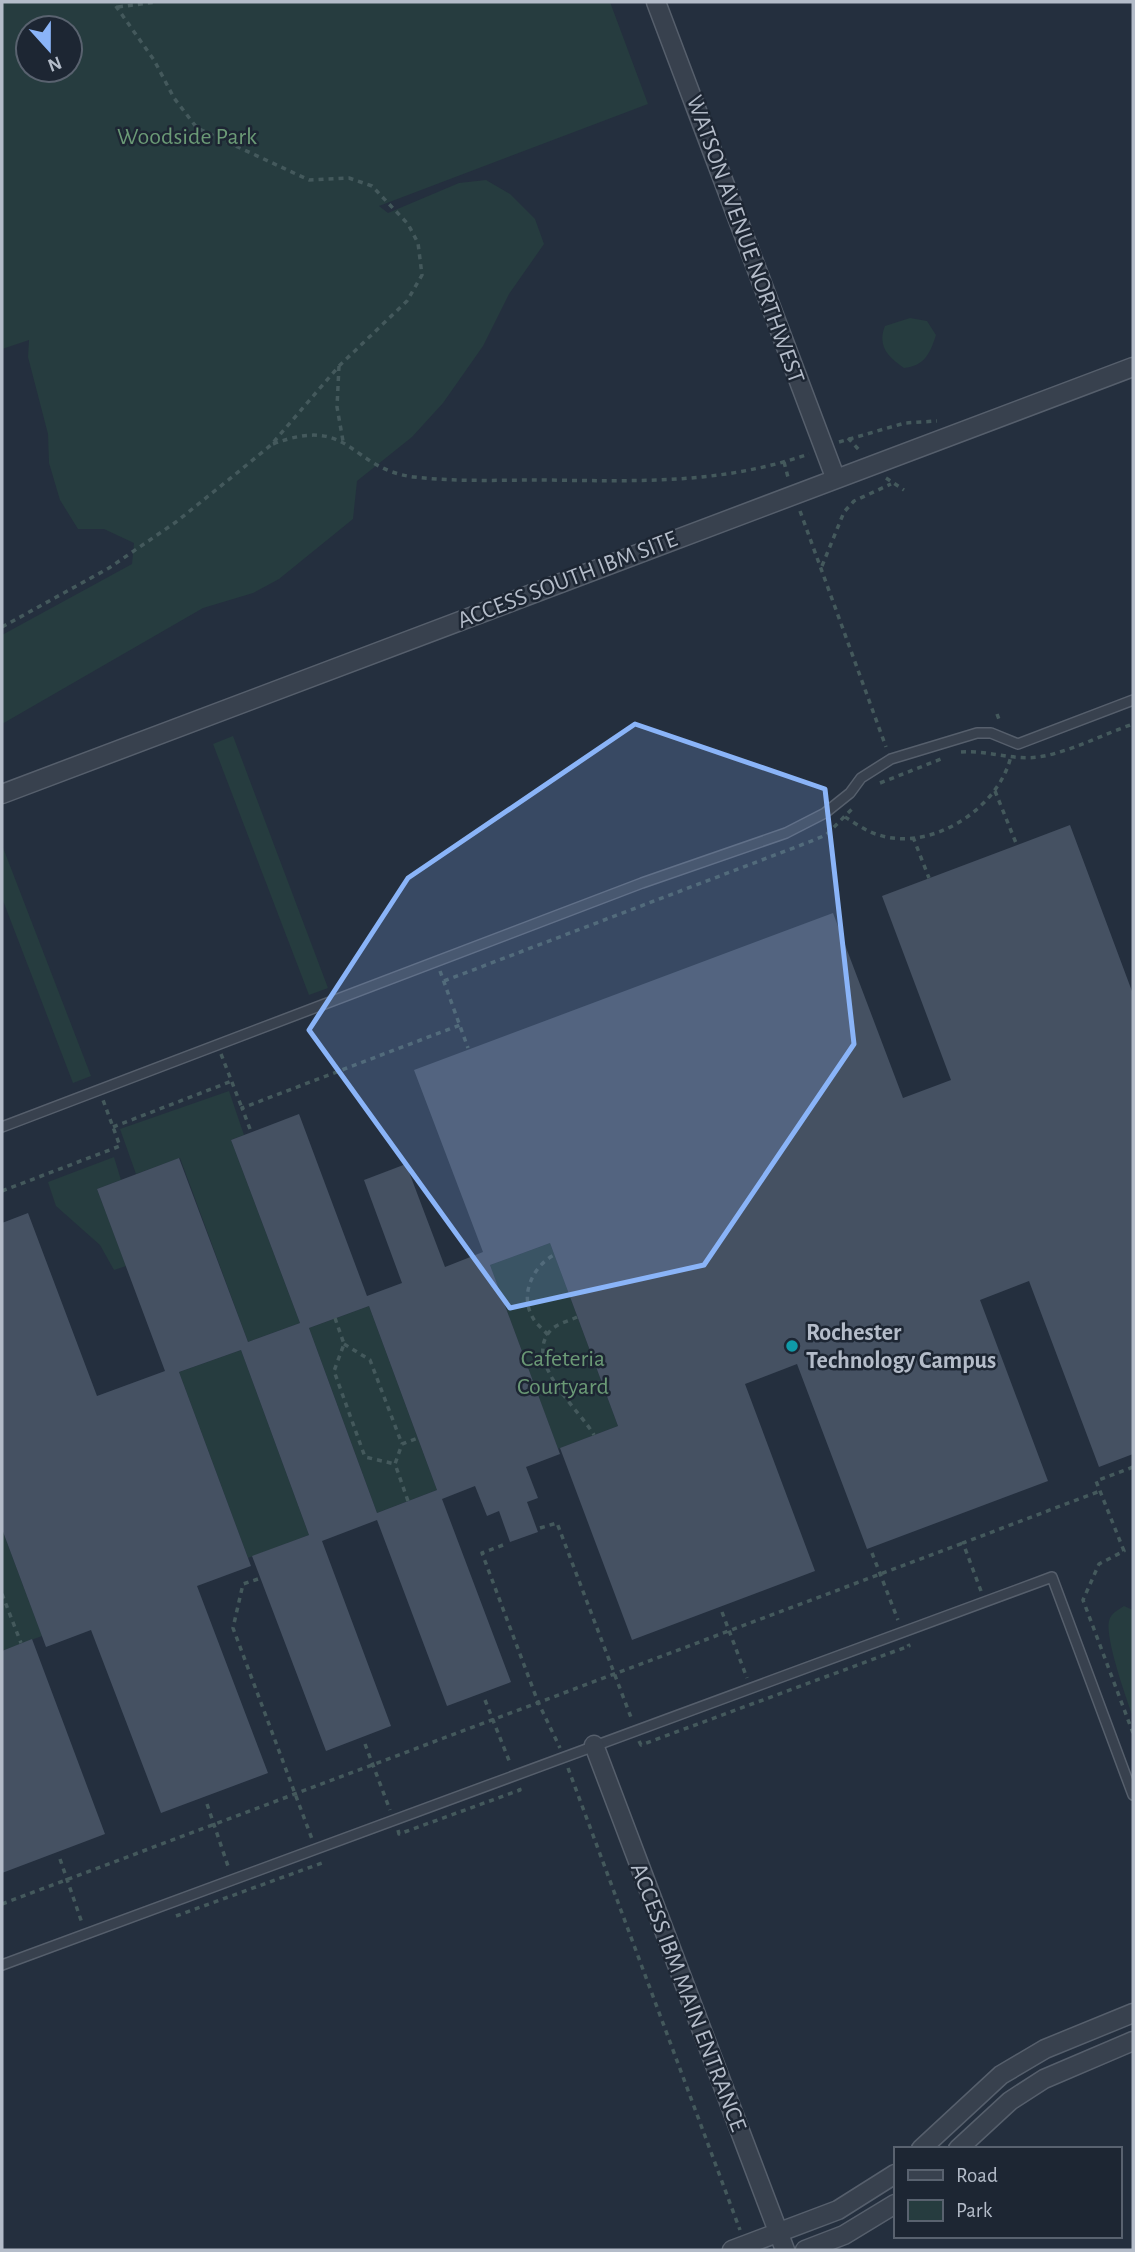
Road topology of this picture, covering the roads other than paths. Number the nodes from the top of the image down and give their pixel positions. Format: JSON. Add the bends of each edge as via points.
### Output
{"nodes":[{"id":1,"x":656,"y":2,"type":"edge"},
{"id":2,"x":1133,"y":367,"type":"edge"},
{"id":3,"x":835,"y":477,"type":"junction"},
{"id":4,"x":1133,"y":700,"type":"edge"},
{"id":5,"x":2,"y":794,"type":"edge"},
{"id":6,"x":2,"y":1127,"type":"edge"},
{"id":7,"x":594,"y":1745,"type":"junction"},
{"id":8,"x":1133,"y":1795,"type":"edge"},
{"id":9,"x":2,"y":1965,"type":"edge"},
{"id":10,"x":1133,"y":2013,"type":"edge"},
{"id":11,"x":1133,"y":2040,"type":"edge"},
{"id":12,"x":923,"y":2147,"type":"edge"},
{"id":13,"x":960,"y":2147,"type":"edge"},
{"id":14,"x":894,"y":2175,"type":"edge"},
{"id":15,"x":894,"y":2205,"type":"edge"},
{"id":16,"x":781,"y":2242,"type":"edge"},
{"id":17,"x":739,"y":2248,"type":"edge"},
{"id":18,"x":805,"y":2250,"type":"edge"}],
"edges":[{"from":1,"to":3,"type":"street","name":"WATSON AVENUE NORTHWEST"},
{"from":2,"to":3,"type":"street","name":"ACCESS SOUTH IBM SITE"},
{"from":3,"to":5,"type":"street","name":"ACCESS SOUTH IBM SITE"},
{"from":4,"to":6,"type":"lane","via":[[1018,744],[991,733],[977,733],[891,759],[861,778],[820,817],[786,834],[642,883]]},
{"from":7,"to":8,"type":"lane","via":[[1052,1577]]},
{"from":7,"to":9,"type":"lane"},
{"from":7,"to":16,"type":"street","name":"ACCESS IBM MAIN ENTRANCE"},
{"from":10,"to":12,"type":"street","via":[[1045,2049],[1001,2075]]},
{"from":11,"to":13,"type":"street","via":[[1044,2079],[1010,2101]]},
{"from":14,"to":16,"type":"street"},
{"from":15,"to":18,"type":"street","via":[[844,2235]]},
{"from":16,"to":17,"type":"street"}]}
